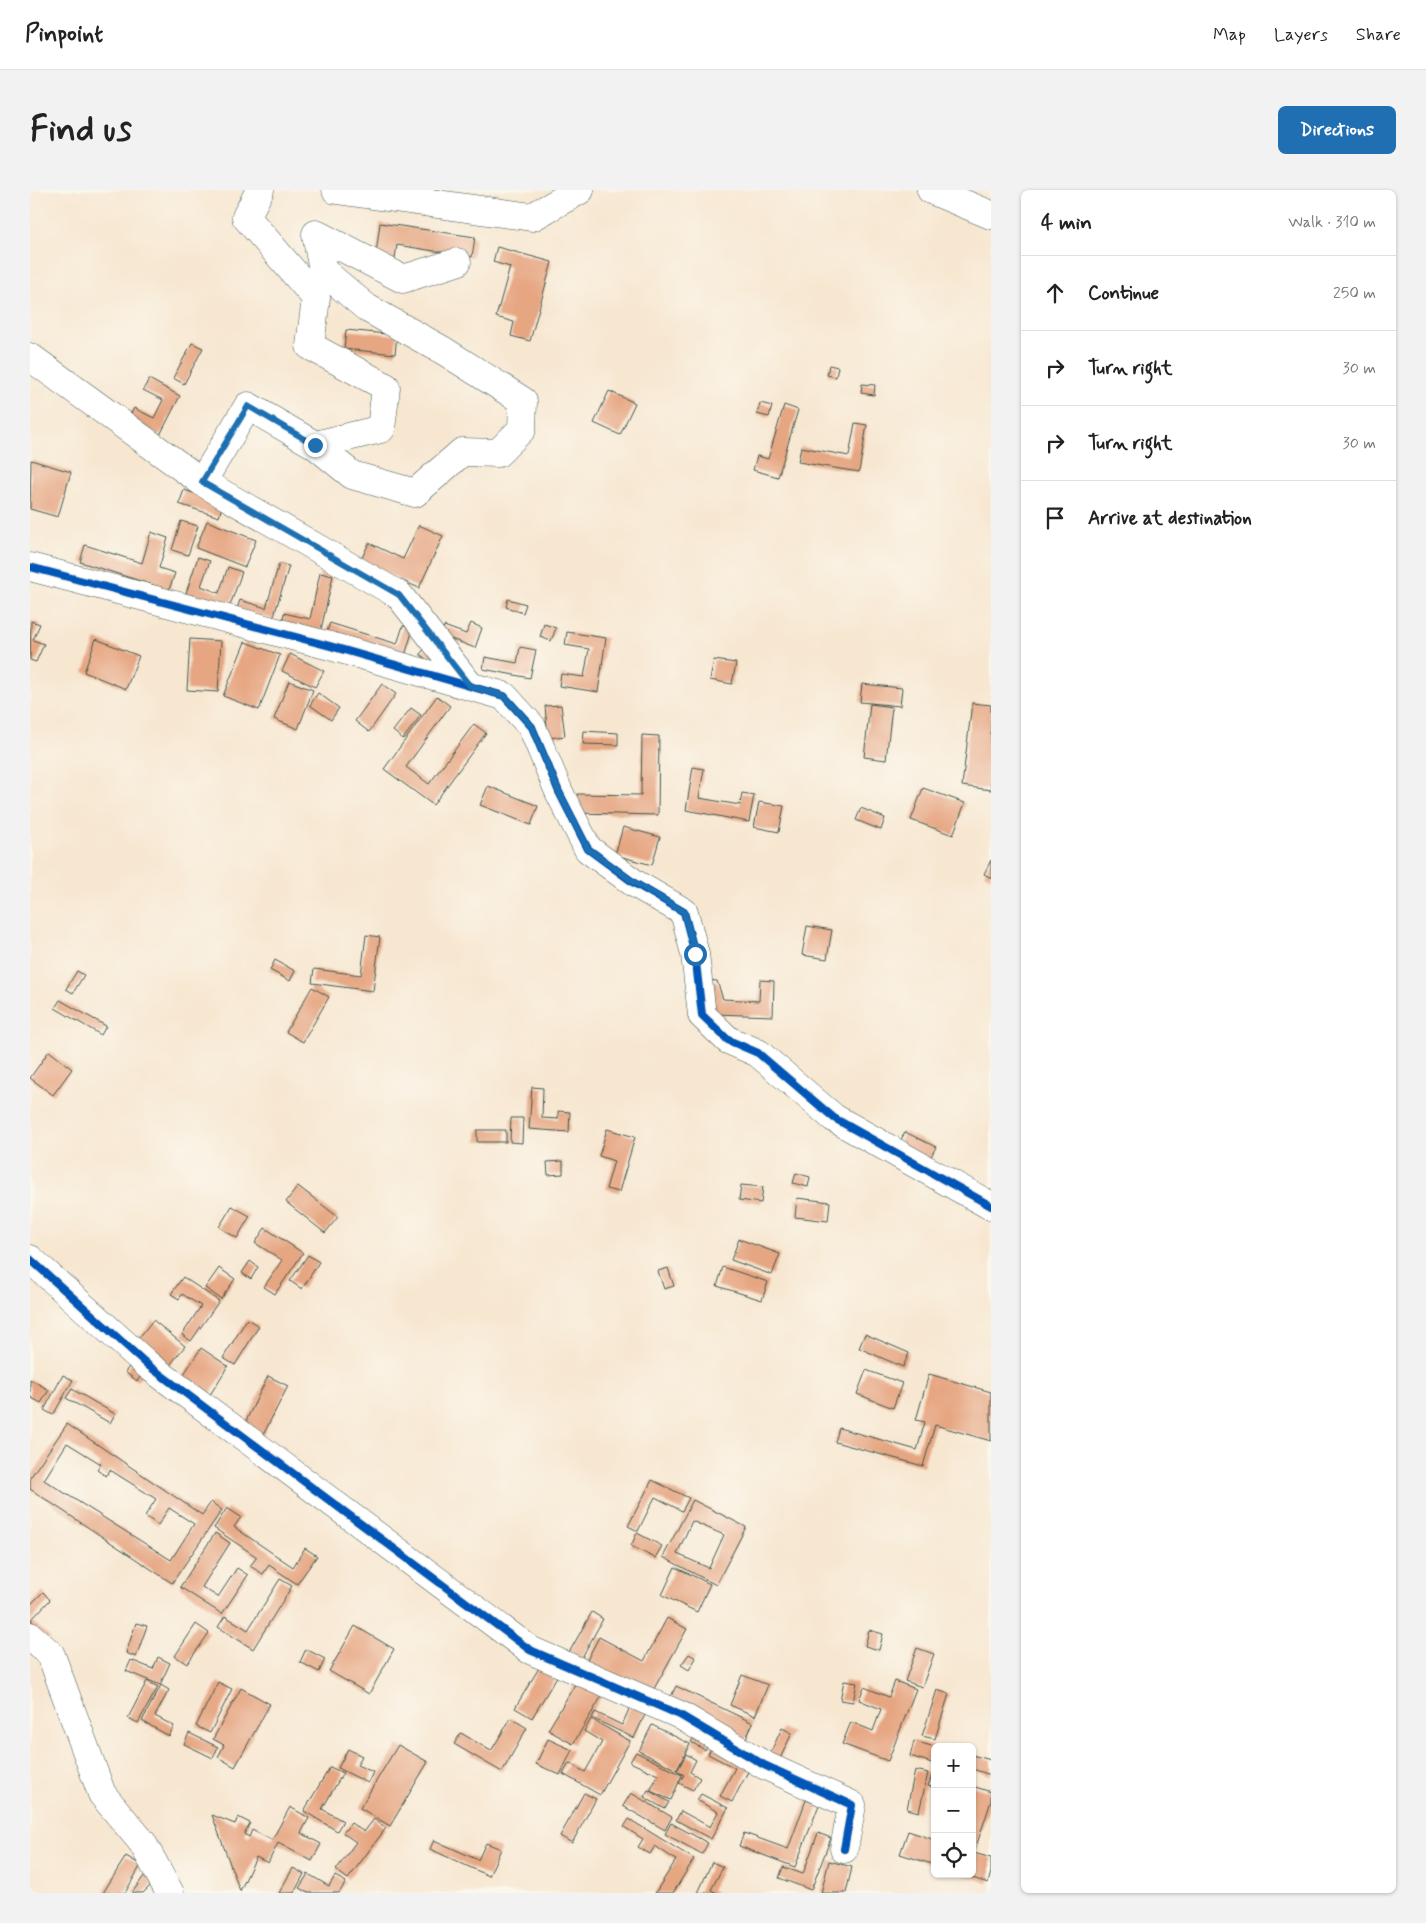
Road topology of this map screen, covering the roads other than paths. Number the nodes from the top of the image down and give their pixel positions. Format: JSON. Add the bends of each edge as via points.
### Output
{"nodes":[{"id":1,"x":260,"y":190,"type":"edge"},
{"id":2,"x":336,"y":190,"type":"edge"},
{"id":3,"x":580,"y":190,"type":"edge"},
{"id":4,"x":931,"y":190,"type":"edge"},
{"id":5,"x":991,"y":215,"type":"edge"},
{"id":6,"x":457,"y":262,"type":"dead end"},
{"id":7,"x":30,"y":357,"type":"edge"},
{"id":8,"x":315,"y":445,"type":"junction"},
{"id":9,"x":202,"y":482,"type":"junction"},
{"id":10,"x":30,"y":567,"type":"edge"},
{"id":11,"x":470,"y":686,"type":"junction"},
{"id":12,"x":991,"y":1206,"type":"edge"},
{"id":13,"x":30,"y":1259,"type":"edge"},
{"id":14,"x":30,"y":1636,"type":"edge"},
{"id":15,"x":844,"y":1849,"type":"dead end"},
{"id":16,"x":170,"y":1893,"type":"edge"}],
"edges":[{"from":1,"to":8,"type":"street","via":[[246,217],[316,298],[310,346],[386,386],[381,429]]},
{"from":2,"to":3,"type":"street","via":[[532,217]]},
{"from":4,"to":5,"type":"street"},
{"from":6,"to":8,"type":"street","via":[[403,279],[316,234],[323,271],[367,308],[523,401],[522,429],[498,453],[462,452],[415,493],[352,475]]},
{"from":7,"to":9,"type":"street"},
{"from":8,"to":9,"type":"street","via":[[248,406]]},
{"from":9,"to":11,"type":"street","via":[[399,595]]},
{"from":10,"to":11,"type":"street"},
{"from":11,"to":12,"type":"street","via":[[504,696],[532,727],[559,792],[588,849],[684,912],[695,954],[702,1015],[728,1040],[758,1053],[834,1118]]},
{"from":13,"to":15,"type":"street","via":[[149,1366],[530,1650],[680,1715],[764,1765],[852,1804]]},
{"from":14,"to":16,"type":"street","via":[[51,1655],[102,1794],[142,1842]]}]}
